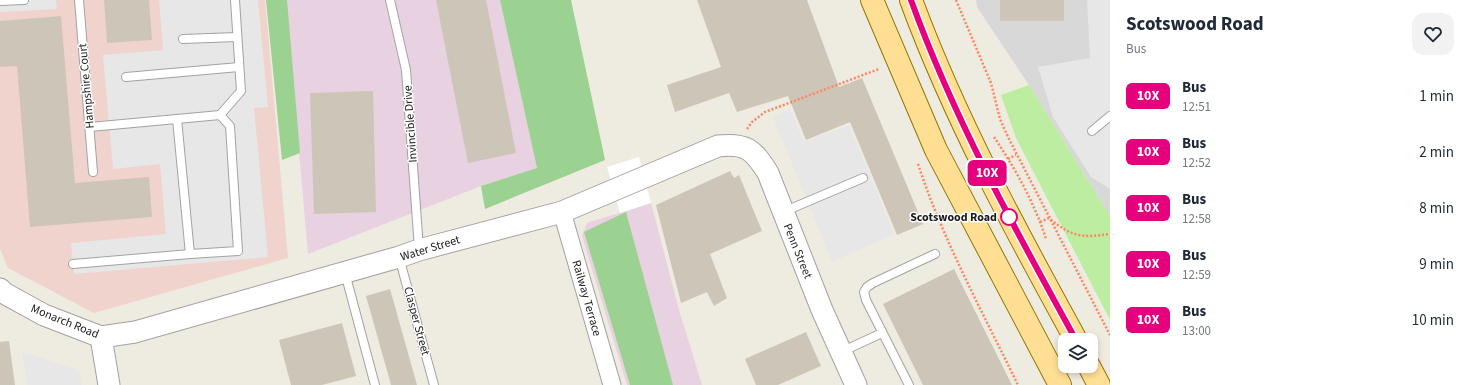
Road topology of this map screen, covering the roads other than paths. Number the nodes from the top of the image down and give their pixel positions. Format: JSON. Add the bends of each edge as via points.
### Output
{"nodes":[{"id":1,"x":24,"y":0,"type":"edge"},
{"id":2,"x":79,"y":0,"type":"edge"},
{"id":3,"x":235,"y":0,"type":"edge"},
{"id":4,"x":390,"y":0,"type":"edge"},
{"id":5,"x":872,"y":0,"type":"edge"},
{"id":6,"x":910,"y":0,"type":"edge"},
{"id":7,"x":0,"y":2,"type":"edge"},
{"id":8,"x":237,"y":37,"type":"junction"},
{"id":9,"x":183,"y":39,"type":"dead end"},
{"id":10,"x":239,"y":67,"type":"junction"},
{"id":11,"x":126,"y":77,"type":"dead end"},
{"id":12,"x":220,"y":115,"type":"junction"},
{"id":13,"x":1110,"y":116,"type":"edge"},
{"id":14,"x":177,"y":119,"type":"junction"},
{"id":15,"x":90,"y":127,"type":"junction"},
{"id":16,"x":1092,"y":131,"type":"dead end"},
{"id":17,"x":727,"y":145,"type":"joint"},
{"id":18,"x":93,"y":172,"type":"dead end"},
{"id":19,"x":863,"y":178,"type":"dead end"},
{"id":20,"x":562,"y":212,"type":"junction"},
{"id":21,"x":783,"y":212,"type":"junction"},
{"id":22,"x":419,"y":250,"type":"junction"},
{"id":23,"x":190,"y":254,"type":"junction"},
{"id":24,"x":935,"y":254,"type":"dead end"},
{"id":25,"x":399,"y":257,"type":"junction"},
{"id":26,"x":73,"y":264,"type":"dead end"},
{"id":27,"x":345,"y":273,"type":"junction"},
{"id":28,"x":0,"y":289,"type":"edge"},
{"id":29,"x":135,"y":332,"type":"joint"},
{"id":30,"x":882,"y":333,"type":"junction"},
{"id":31,"x":1072,"y":333,"type":"edge"},
{"id":32,"x":101,"y":337,"type":"junction"},
{"id":33,"x":840,"y":352,"type":"junction"},
{"id":34,"x":1093,"y":373,"type":"edge"},
{"id":35,"x":109,"y":385,"type":"edge"},
{"id":36,"x":375,"y":385,"type":"edge"},
{"id":37,"x":434,"y":385,"type":"edge"},
{"id":38,"x":612,"y":385,"type":"edge"},
{"id":39,"x":856,"y":385,"type":"edge"},
{"id":40,"x":909,"y":385,"type":"edge"},
{"id":41,"x":1060,"y":385,"type":"edge"},
{"id":42,"x":1099,"y":385,"type":"edge"}],
"edges":[{"from":1,"to":7,"type":"lane"},
{"from":2,"to":15,"type":"lane","name":"Hampshire Court"},
{"from":3,"to":8,"type":"lane"},
{"from":4,"to":22,"type":"lane","name":"Invincible Drive","via":[[406,70]]},
{"from":5,"to":41,"type":"main road","via":[[936,150]]},
{"from":6,"to":31,"type":"main road","via":[[956,112],[1004,208]]},
{"from":8,"to":9,"type":"lane"},
{"from":8,"to":10,"type":"lane"},
{"from":10,"to":11,"type":"lane"},
{"from":10,"to":12,"type":"lane","via":[[241,91]]},
{"from":12,"to":14,"type":"lane"},
{"from":12,"to":23,"type":"lane","via":[[230,126],[238,251]]},
{"from":13,"to":16,"type":"lane"},
{"from":14,"to":15,"type":"lane"},
{"from":14,"to":23,"type":"lane"},
{"from":15,"to":18,"type":"lane","name":"Hampshire Court"},
{"from":17,"to":20,"type":"street","name":"Water Street"},
{"from":17,"to":21,"type":"street","name":"Penn Street","via":[[749,150],[759,158],[768,173]]},
{"from":19,"to":21,"type":"lane"},
{"from":20,"to":22,"type":"street","name":"Water Street"},
{"from":20,"to":38,"type":"street","name":"Railway Terrace"},
{"from":21,"to":33,"type":"street","name":"Penn Street"},
{"from":22,"to":25,"type":"street","name":"Water Street"},
{"from":23,"to":26,"type":"lane"},
{"from":24,"to":30,"type":"lane","via":[[867,287],[864,292],[866,300]]},
{"from":25,"to":27,"type":"street","name":"Water Street"},
{"from":25,"to":37,"type":"lane","name":"Clasper Street"},
{"from":27,"to":29,"type":"street","name":"Water Street"},
{"from":27,"to":36,"type":"lane"},
{"from":28,"to":32,"type":"street","name":"Monarch Road","via":[[4,294],[44,314]]},
{"from":29,"to":32,"type":"street","name":"Monarch Road"},
{"from":30,"to":33,"type":"lane"},
{"from":30,"to":40,"type":"lane"},
{"from":32,"to":35,"type":"street"},
{"from":33,"to":39,"type":"street","name":"Penn Street"},
{"from":34,"to":42,"type":"main road"}]}
